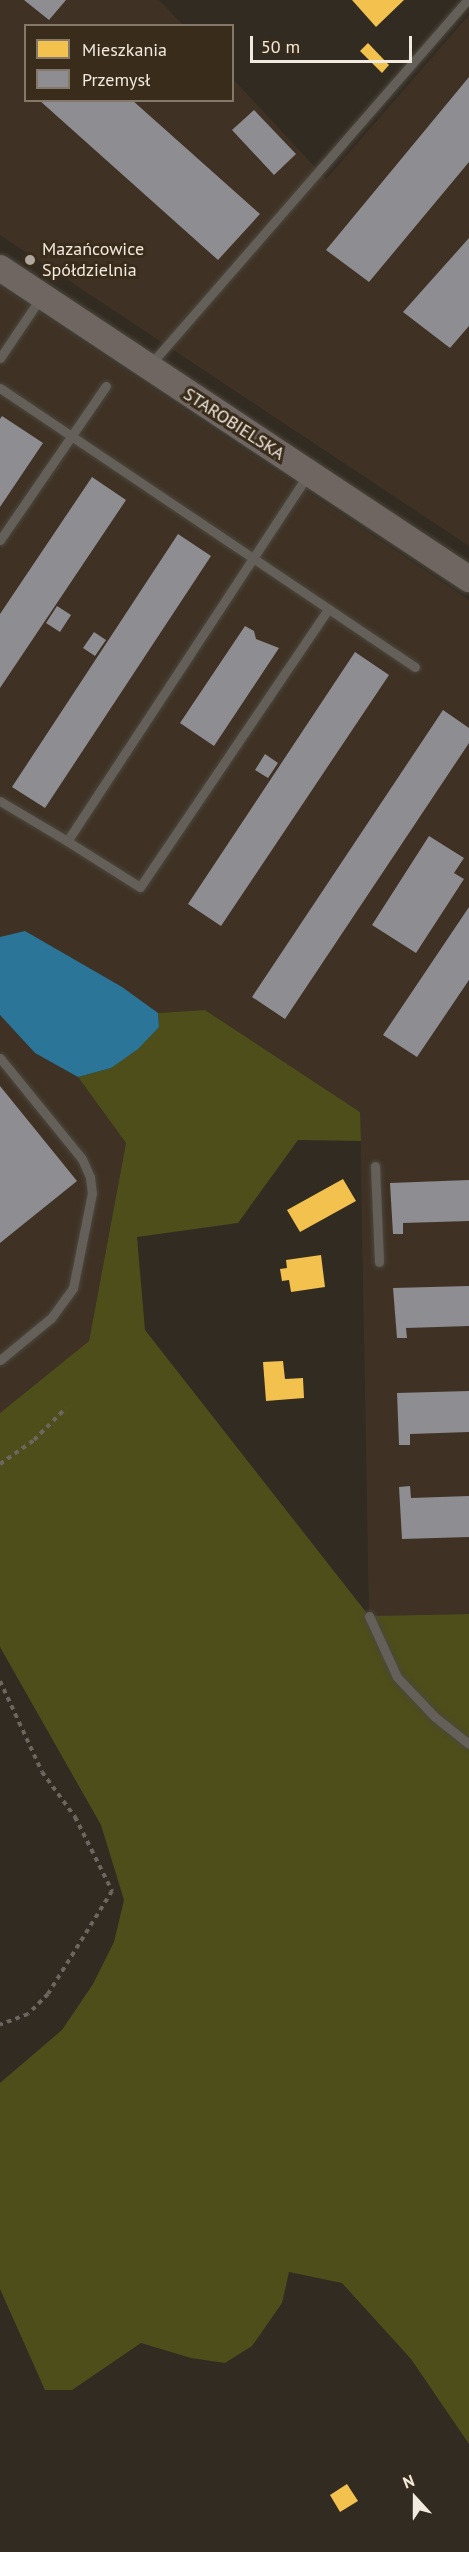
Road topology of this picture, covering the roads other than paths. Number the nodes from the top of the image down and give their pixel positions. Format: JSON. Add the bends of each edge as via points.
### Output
{"nodes":[{"id":1,"x":468,"y":0,"type":"edge"},
{"id":2,"x":0,"y":268,"type":"edge"},
{"id":3,"x":42,"y":295,"type":"junction"},
{"id":4,"x":0,"y":358,"type":"edge"},
{"id":5,"x":149,"y":367,"type":"junction"},
{"id":6,"x":106,"y":386,"type":"dead end"},
{"id":7,"x":0,"y":388,"type":"edge"},
{"id":8,"x":70,"y":435,"type":"junction"},
{"id":9,"x":309,"y":473,"type":"junction"},
{"id":10,"x":0,"y":540,"type":"edge"},
{"id":11,"x":253,"y":559,"type":"junction"},
{"id":12,"x":469,"y":579,"type":"edge"},
{"id":13,"x":328,"y":609,"type":"junction"},
{"id":14,"x":415,"y":667,"type":"dead end"},
{"id":15,"x":0,"y":801,"type":"edge"},
{"id":16,"x":67,"y":841,"type":"junction"},
{"id":17,"x":0,"y":1058,"type":"edge"},
{"id":18,"x":375,"y":1166,"type":"dead end"},
{"id":19,"x":379,"y":1262,"type":"dead end"},
{"id":20,"x":0,"y":1360,"type":"edge"},
{"id":21,"x":369,"y":1616,"type":"dead end"},
{"id":22,"x":469,"y":1744,"type":"edge"}],
"edges":[{"from":1,"to":5,"type":"lane"},
{"from":2,"to":3,"type":"street","name":"STAROBIELSKA"},
{"from":3,"to":4,"type":"lane"},
{"from":3,"to":5,"type":"street","name":"STAROBIELSKA"},
{"from":5,"to":9,"type":"street","name":"STAROBIELSKA"},
{"from":6,"to":8,"type":"lane"},
{"from":7,"to":8,"type":"lane"},
{"from":8,"to":10,"type":"lane"},
{"from":8,"to":11,"type":"lane"},
{"from":9,"to":11,"type":"lane"},
{"from":9,"to":12,"type":"street","name":"STAROBIELSKA"},
{"from":11,"to":13,"type":"lane"},
{"from":11,"to":16,"type":"lane"},
{"from":13,"to":14,"type":"lane"},
{"from":13,"to":16,"type":"lane","via":[[140,887]]},
{"from":15,"to":16,"type":"lane"},
{"from":17,"to":20,"type":"lane","via":[[82,1159],[92,1193],[73,1288],[51,1318]]},
{"from":18,"to":19,"type":"lane"},
{"from":21,"to":22,"type":"lane","via":[[397,1677],[435,1717]]}]}
